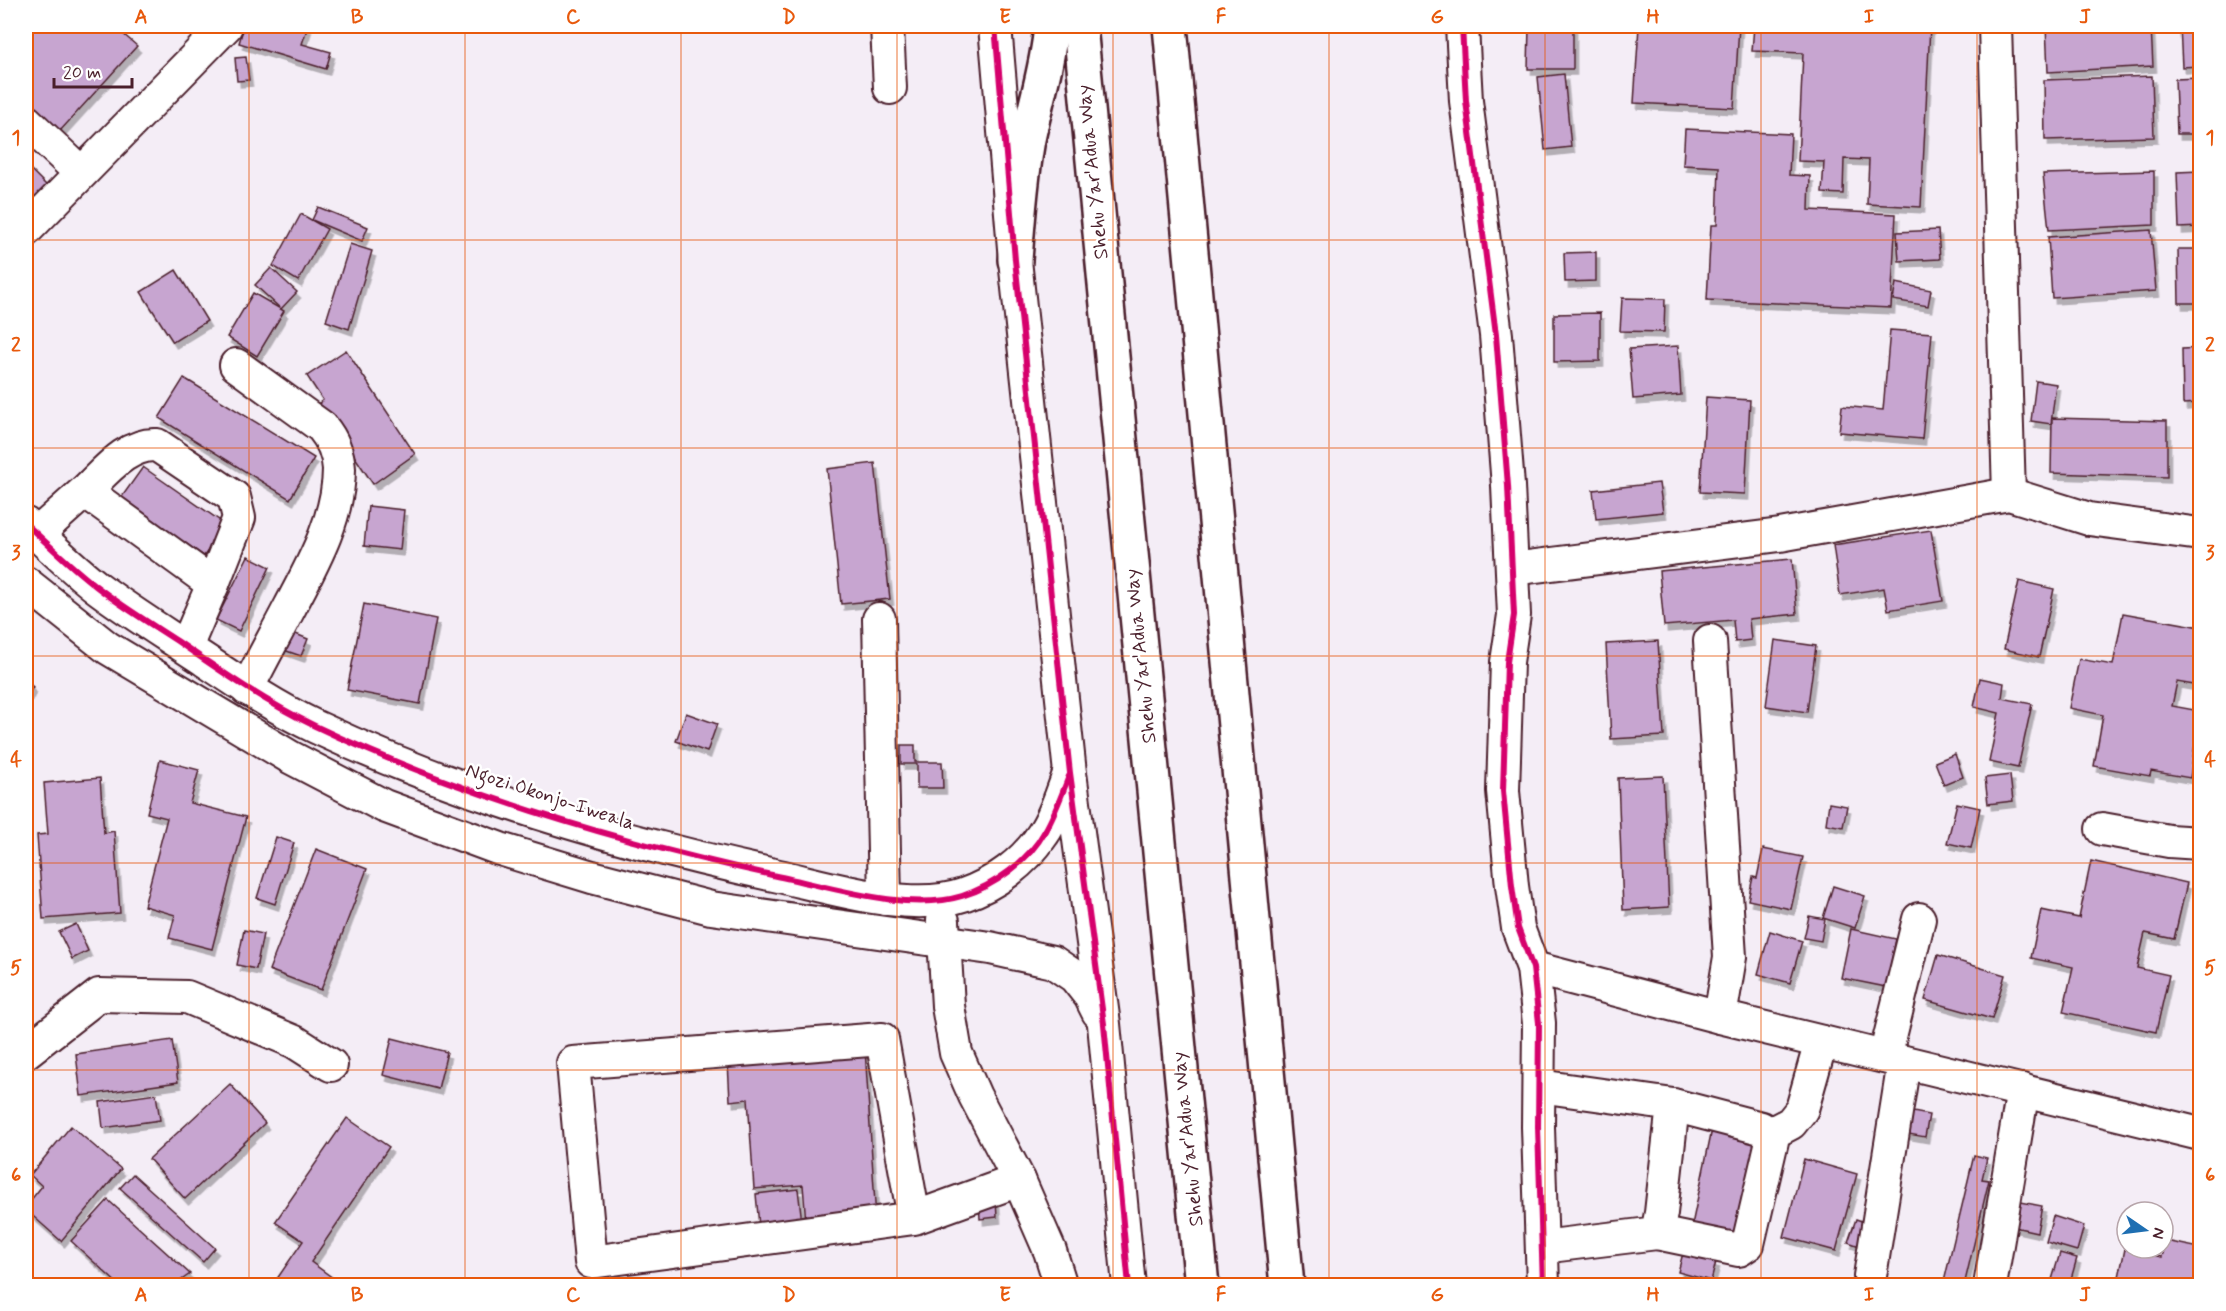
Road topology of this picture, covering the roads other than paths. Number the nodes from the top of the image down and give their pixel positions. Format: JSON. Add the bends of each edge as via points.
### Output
{"nodes":[{"id":1,"x":226,"y":26,"type":"edge"},
{"id":2,"x":887,"y":26,"type":"edge"},
{"id":3,"x":995,"y":26,"type":"edge"},
{"id":4,"x":1051,"y":26,"type":"edge"},
{"id":5,"x":1080,"y":26,"type":"edge"},
{"id":6,"x":1170,"y":26,"type":"edge"},
{"id":7,"x":1462,"y":26,"type":"edge"},
{"id":8,"x":1995,"y":26,"type":"edge"},
{"id":9,"x":890,"y":88,"type":"dead end"},
{"id":10,"x":26,"y":121,"type":"edge"},
{"id":11,"x":81,"y":173,"type":"junction"},
{"id":12,"x":26,"y":230,"type":"edge"},
{"id":13,"x":1016,"y":260,"type":"junction"},
{"id":14,"x":236,"y":365,"type":"dead end"},
{"id":15,"x":85,"y":491,"type":"junction"},
{"id":16,"x":2009,"y":494,"type":"junction"},
{"id":17,"x":31,"y":529,"type":"edge"},
{"id":18,"x":2200,"y":534,"type":"edge"},
{"id":19,"x":1512,"y":569,"type":"junction"},
{"id":20,"x":26,"y":584,"type":"edge"},
{"id":21,"x":213,"y":584,"type":"junction"},
{"id":22,"x":26,"y":596,"type":"edge"},
{"id":23,"x":59,"y":610,"type":"junction"},
{"id":24,"x":879,"y":619,"type":"dead end"},
{"id":25,"x":1710,"y":641,"type":"dead end"},
{"id":26,"x":186,"y":648,"type":"junction"},
{"id":27,"x":247,"y":689,"type":"junction"},
{"id":28,"x":1070,"y":773,"type":"junction"},
{"id":29,"x":2102,"y":829,"type":"dead end"},
{"id":30,"x":2200,"y":843,"type":"edge"},
{"id":31,"x":885,"y":899,"type":"junction"},
{"id":32,"x":943,"y":899,"type":"junction"},
{"id":33,"x":1919,"y":919,"type":"dead end"},
{"id":34,"x":944,"y":942,"type":"junction"},
{"id":35,"x":1533,"y":968,"type":"junction"},
{"id":36,"x":1720,"y":1017,"type":"junction"},
{"id":37,"x":1104,"y":1024,"type":"junction"},
{"id":38,"x":1821,"y":1042,"type":"junction"},
{"id":39,"x":26,"y":1052,"type":"edge"},
{"id":40,"x":1894,"y":1060,"type":"junction"},
{"id":41,"x":331,"y":1065,"type":"dead end"},
{"id":42,"x":1539,"y":1086,"type":"junction"},
{"id":43,"x":2024,"y":1090,"type":"junction"},
{"id":44,"x":1672,"y":1105,"type":"junction"},
{"id":45,"x":1770,"y":1134,"type":"junction"},
{"id":46,"x":2200,"y":1134,"type":"edge"},
{"id":47,"x":1019,"y":1180,"type":"junction"},
{"id":48,"x":914,"y":1218,"type":"junction"},
{"id":49,"x":1657,"y":1233,"type":"junction"},
{"id":50,"x":1542,"y":1246,"type":"junction"},
{"id":51,"x":1870,"y":1276,"type":"dead end"},
{"id":52,"x":1060,"y":1286,"type":"edge"},
{"id":53,"x":1129,"y":1286,"type":"edge"},
{"id":54,"x":1202,"y":1286,"type":"edge"},
{"id":55,"x":1287,"y":1286,"type":"edge"},
{"id":56,"x":1543,"y":1286,"type":"edge"},
{"id":57,"x":1990,"y":1286,"type":"edge"}],
"edges":[{"from":1,"to":11,"type":"street"},
{"from":2,"to":9,"type":"street"},
{"from":3,"to":13,"type":"street"},
{"from":4,"to":13,"type":"highway","via":[[1022,182]]},
{"from":5,"to":54,"type":"highway","name":"Shehu Yar'Adua Way"},
{"from":6,"to":55,"type":"highway"},
{"from":7,"to":19,"type":"street","via":[[1466,101],[1496,335]]},
{"from":8,"to":16,"type":"street"},
{"from":10,"to":11,"type":"street"},
{"from":11,"to":12,"type":"street"},
{"from":13,"to":28,"type":"street"},
{"from":14,"to":27,"type":"street","via":[[322,427],[332,439],[339,469],[325,536]]},
{"from":15,"to":17,"type":"street"},
{"from":15,"to":21,"type":"street"},
{"from":15,"to":21,"type":"street","via":[[128,452],[146,444],[158,446],[234,498],[238,518]]},
{"from":16,"to":18,"type":"street","via":[[2089,519]]},
{"from":16,"to":19,"type":"street","via":[[1780,535]]},
{"from":17,"to":26,"type":"street","name":"Ngozi Okonjo-Iweala","via":[[97,587]]},
{"from":19,"to":35,"type":"street","via":[[1514,615],[1506,662],[1503,791],[1518,928]]},
{"from":20,"to":23,"type":"street"},
{"from":21,"to":26,"type":"street"},
{"from":22,"to":23,"type":"street"},
{"from":23,"to":34,"type":"street","via":[[108,648],[290,757],[384,806],[500,849],[711,908]]},
{"from":24,"to":31,"type":"street"},
{"from":25,"to":36,"type":"street","via":[[1730,957]]},
{"from":26,"to":27,"type":"street","name":"Ngozi Okonjo-Iweala"},
{"from":27,"to":31,"type":"street","name":"Ngozi Okonjo-Iweala","via":[[314,726],[504,803],[626,840]]},
{"from":28,"to":32,"type":"street","name":"Ngozi Okonjo-Iweala","via":[[1044,833],[1022,860],[994,882]]},
{"from":28,"to":37,"type":"street"},
{"from":29,"to":30,"type":"street"},
{"from":31,"to":32,"type":"street","name":"Ngozi Okonjo-Iweala"},
{"from":32,"to":34,"type":"street"},
{"from":33,"to":40,"type":"street"},
{"from":34,"to":37,"type":"street","via":[[1053,962],[1075,976]]},
{"from":34,"to":47,"type":"street","via":[[956,1053]]},
{"from":35,"to":36,"type":"street"},
{"from":35,"to":42,"type":"street","via":[[1539,1023]]},
{"from":36,"to":38,"type":"street"},
{"from":37,"to":53,"type":"street"},
{"from":38,"to":40,"type":"street"},
{"from":38,"to":45,"type":"street","via":[[1802,1109],[1791,1123]]},
{"from":39,"to":41,"type":"street","via":[[99,995],[187,997],[296,1042]]},
{"from":40,"to":43,"type":"street"},
{"from":40,"to":51,"type":"street"},
{"from":42,"to":44,"type":"street"},
{"from":42,"to":50,"type":"street"},
{"from":43,"to":46,"type":"street"},
{"from":43,"to":57,"type":"street"},
{"from":44,"to":45,"type":"street","via":[[1761,1128]]},
{"from":44,"to":49,"type":"street"},
{"from":45,"to":49,"type":"street","via":[[1772,1142],[1748,1244],[1739,1250]]},
{"from":47,"to":48,"type":"street"},
{"from":47,"to":52,"type":"street","via":[[1050,1251]]},
{"from":48,"to":48,"type":"street","via":[[591,1262],[573,1063],[882,1040]]},
{"from":49,"to":50,"type":"street"},
{"from":50,"to":56,"type":"street"}]}
